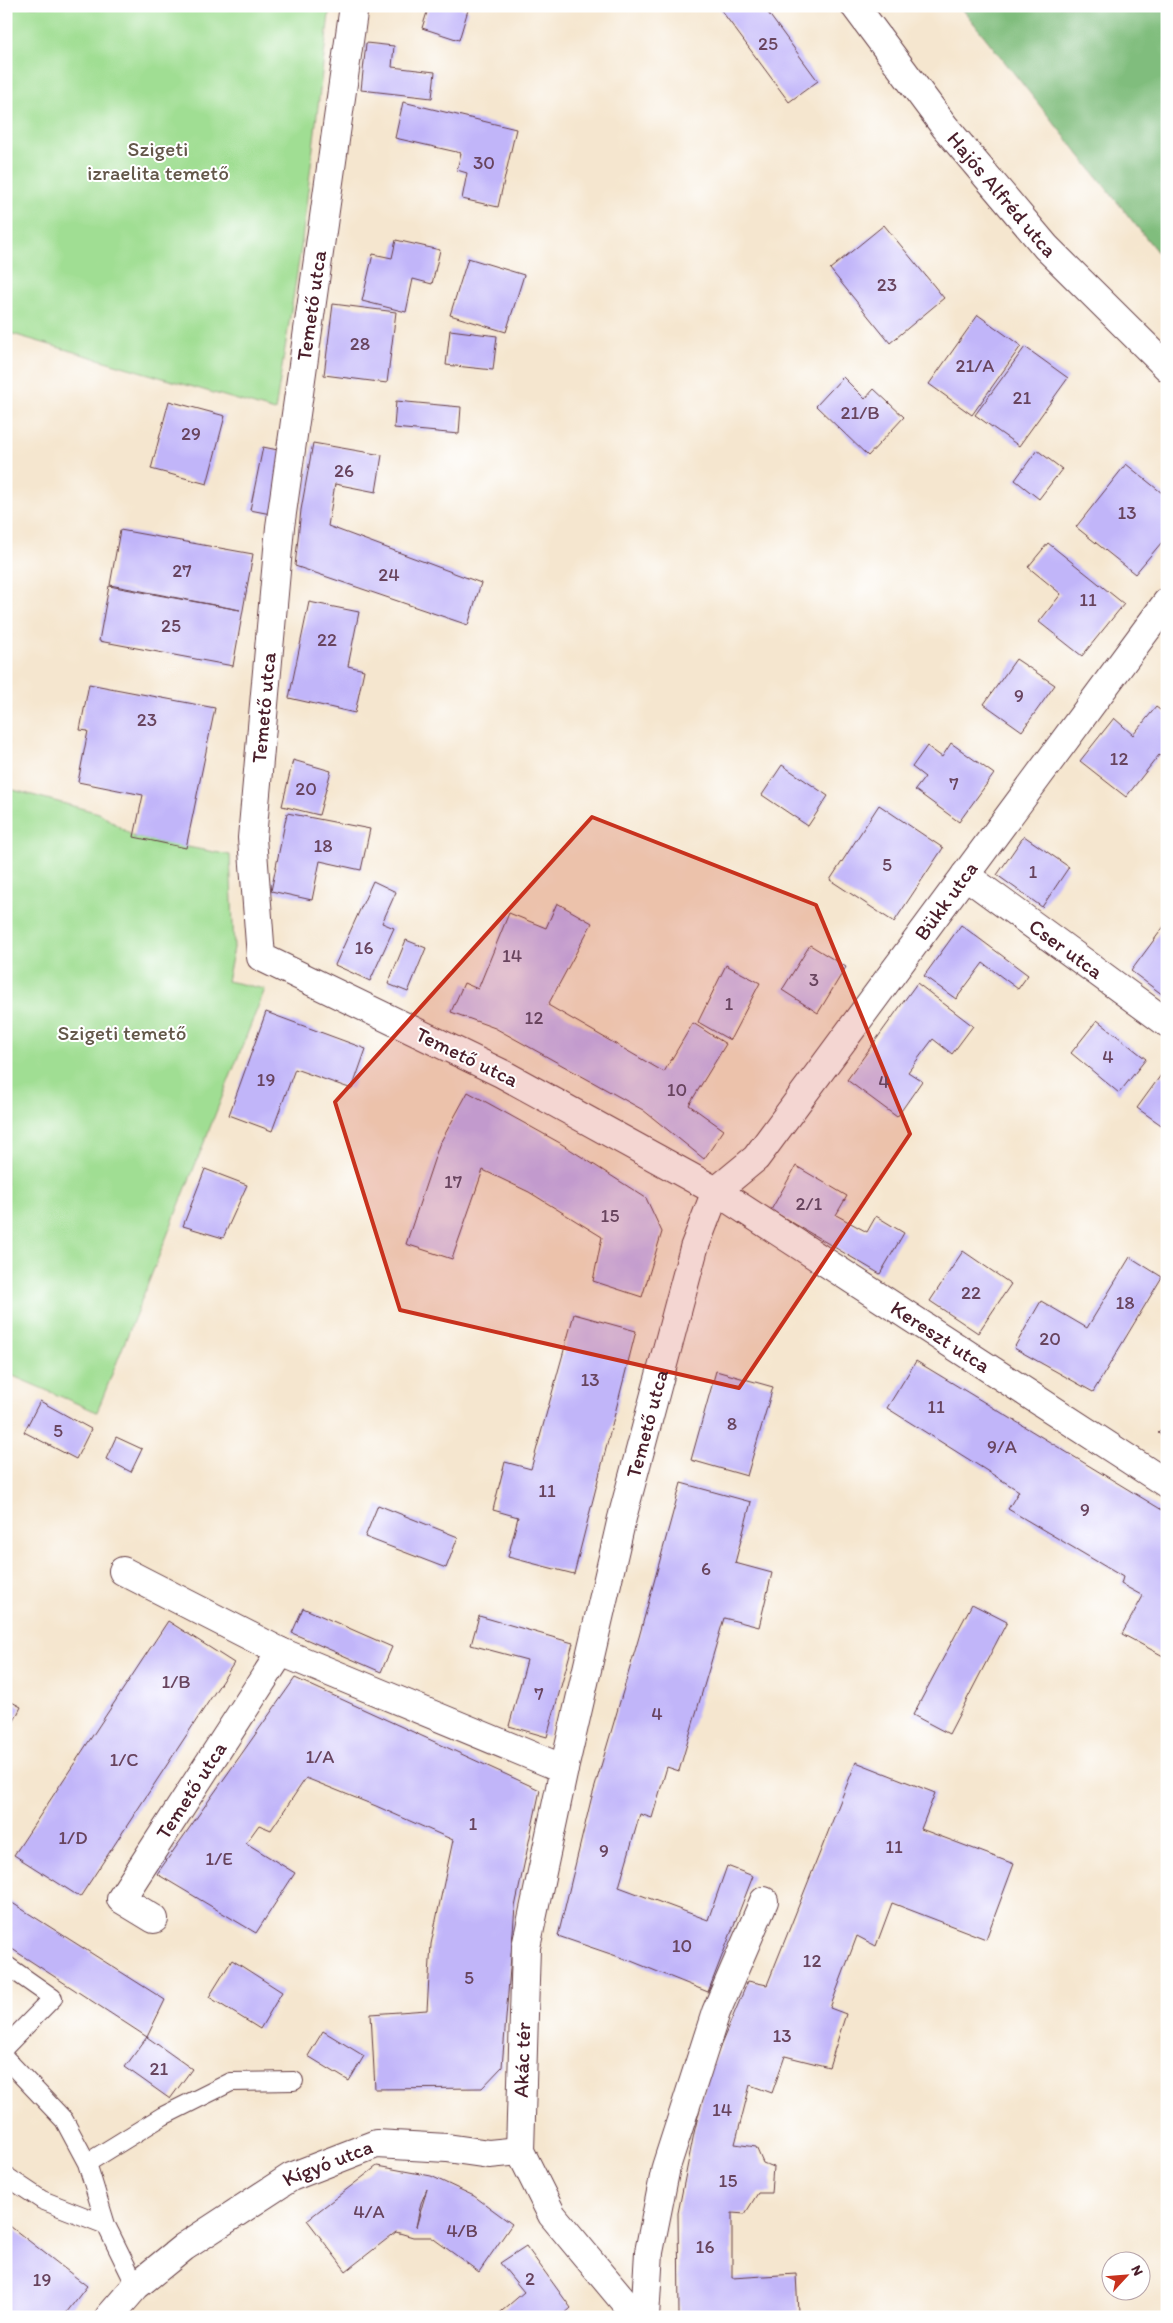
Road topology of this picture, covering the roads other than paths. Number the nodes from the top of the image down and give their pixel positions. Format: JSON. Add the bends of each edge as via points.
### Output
{"nodes":[{"id":1,"x":354,"y":6,"type":"edge"},
{"id":2,"x":855,"y":6,"type":"edge"},
{"id":3,"x":1167,"y":367,"type":"edge"},
{"id":4,"x":1167,"y":602,"type":"edge"},
{"id":5,"x":965,"y":875,"type":"junction"},
{"id":6,"x":1167,"y":1023,"type":"edge"},
{"id":7,"x":716,"y":1190,"type":"junction"},
{"id":8,"x":1167,"y":1484,"type":"edge"},
{"id":9,"x":123,"y":1571,"type":"dead end"},
{"id":10,"x":281,"y":1652,"type":"junction"},
{"id":11,"x":564,"y":1769,"type":"junction"},
{"id":12,"x":764,"y":1901,"type":"dead end"},
{"id":13,"x":154,"y":1919,"type":"dead end"},
{"id":14,"x":6,"y":1964,"type":"edge"},
{"id":15,"x":6,"y":2046,"type":"edge"},
{"id":16,"x":6,"y":2059,"type":"edge"},
{"id":17,"x":294,"y":2081,"type":"dead end"},
{"id":18,"x":520,"y":2151,"type":"junction"},
{"id":19,"x":87,"y":2162,"type":"junction"},
{"id":20,"x":6,"y":2176,"type":"edge"},
{"id":21,"x":106,"y":2225,"type":"junction"},
{"id":22,"x":136,"y":2286,"type":"junction"},
{"id":23,"x":109,"y":2317,"type":"edge"},
{"id":24,"x":637,"y":2317,"type":"edge"},
{"id":25,"x":645,"y":2317,"type":"edge"}],
"edges":[{"from":1,"to":7,"type":"street","name":"Temető utca","via":[[280,527],[252,838],[262,958],[502,1074]]},
{"from":2,"to":3,"type":"street","name":"Hajós Alfréd utca","via":[[946,127],[1046,247]]},
{"from":4,"to":5,"type":"street","name":"Bükk utca"},
{"from":5,"to":6,"type":"street","name":"Cser utca"},
{"from":5,"to":7,"type":"street","name":"Bükk utca","via":[[756,1158]]},
{"from":7,"to":8,"type":"street","name":"Kereszt utca"},
{"from":7,"to":11,"type":"street","name":"Temető utca","via":[[694,1248],[622,1518]]},
{"from":9,"to":10,"type":"street"},
{"from":10,"to":11,"type":"street"},
{"from":10,"to":13,"type":"street","name":"Temető utca","via":[[121,1899]]},
{"from":11,"to":18,"type":"street","name":"Akác tér","via":[[526,1947]]},
{"from":12,"to":25,"type":"street","via":[[716,2012],[666,2167],[649,2252]]},
{"from":14,"to":15,"type":"lane","via":[[52,1998]]},
{"from":16,"to":19,"type":"lane","via":[[64,2120]]},
{"from":17,"to":19,"type":"lane","via":[[231,2082],[163,2116]]},
{"from":18,"to":22,"type":"street","name":"Kígyó utca","via":[[489,2154],[376,2144],[292,2177],[184,2247]]},
{"from":18,"to":24,"type":"street","name":"Akác tér","via":[[552,2215]]},
{"from":19,"to":21,"type":"lane"},
{"from":20,"to":21,"type":"lane","via":[[42,2200]]},
{"from":21,"to":22,"type":"lane"},
{"from":22,"to":23,"type":"street","name":"Kígyó utca"}]}
